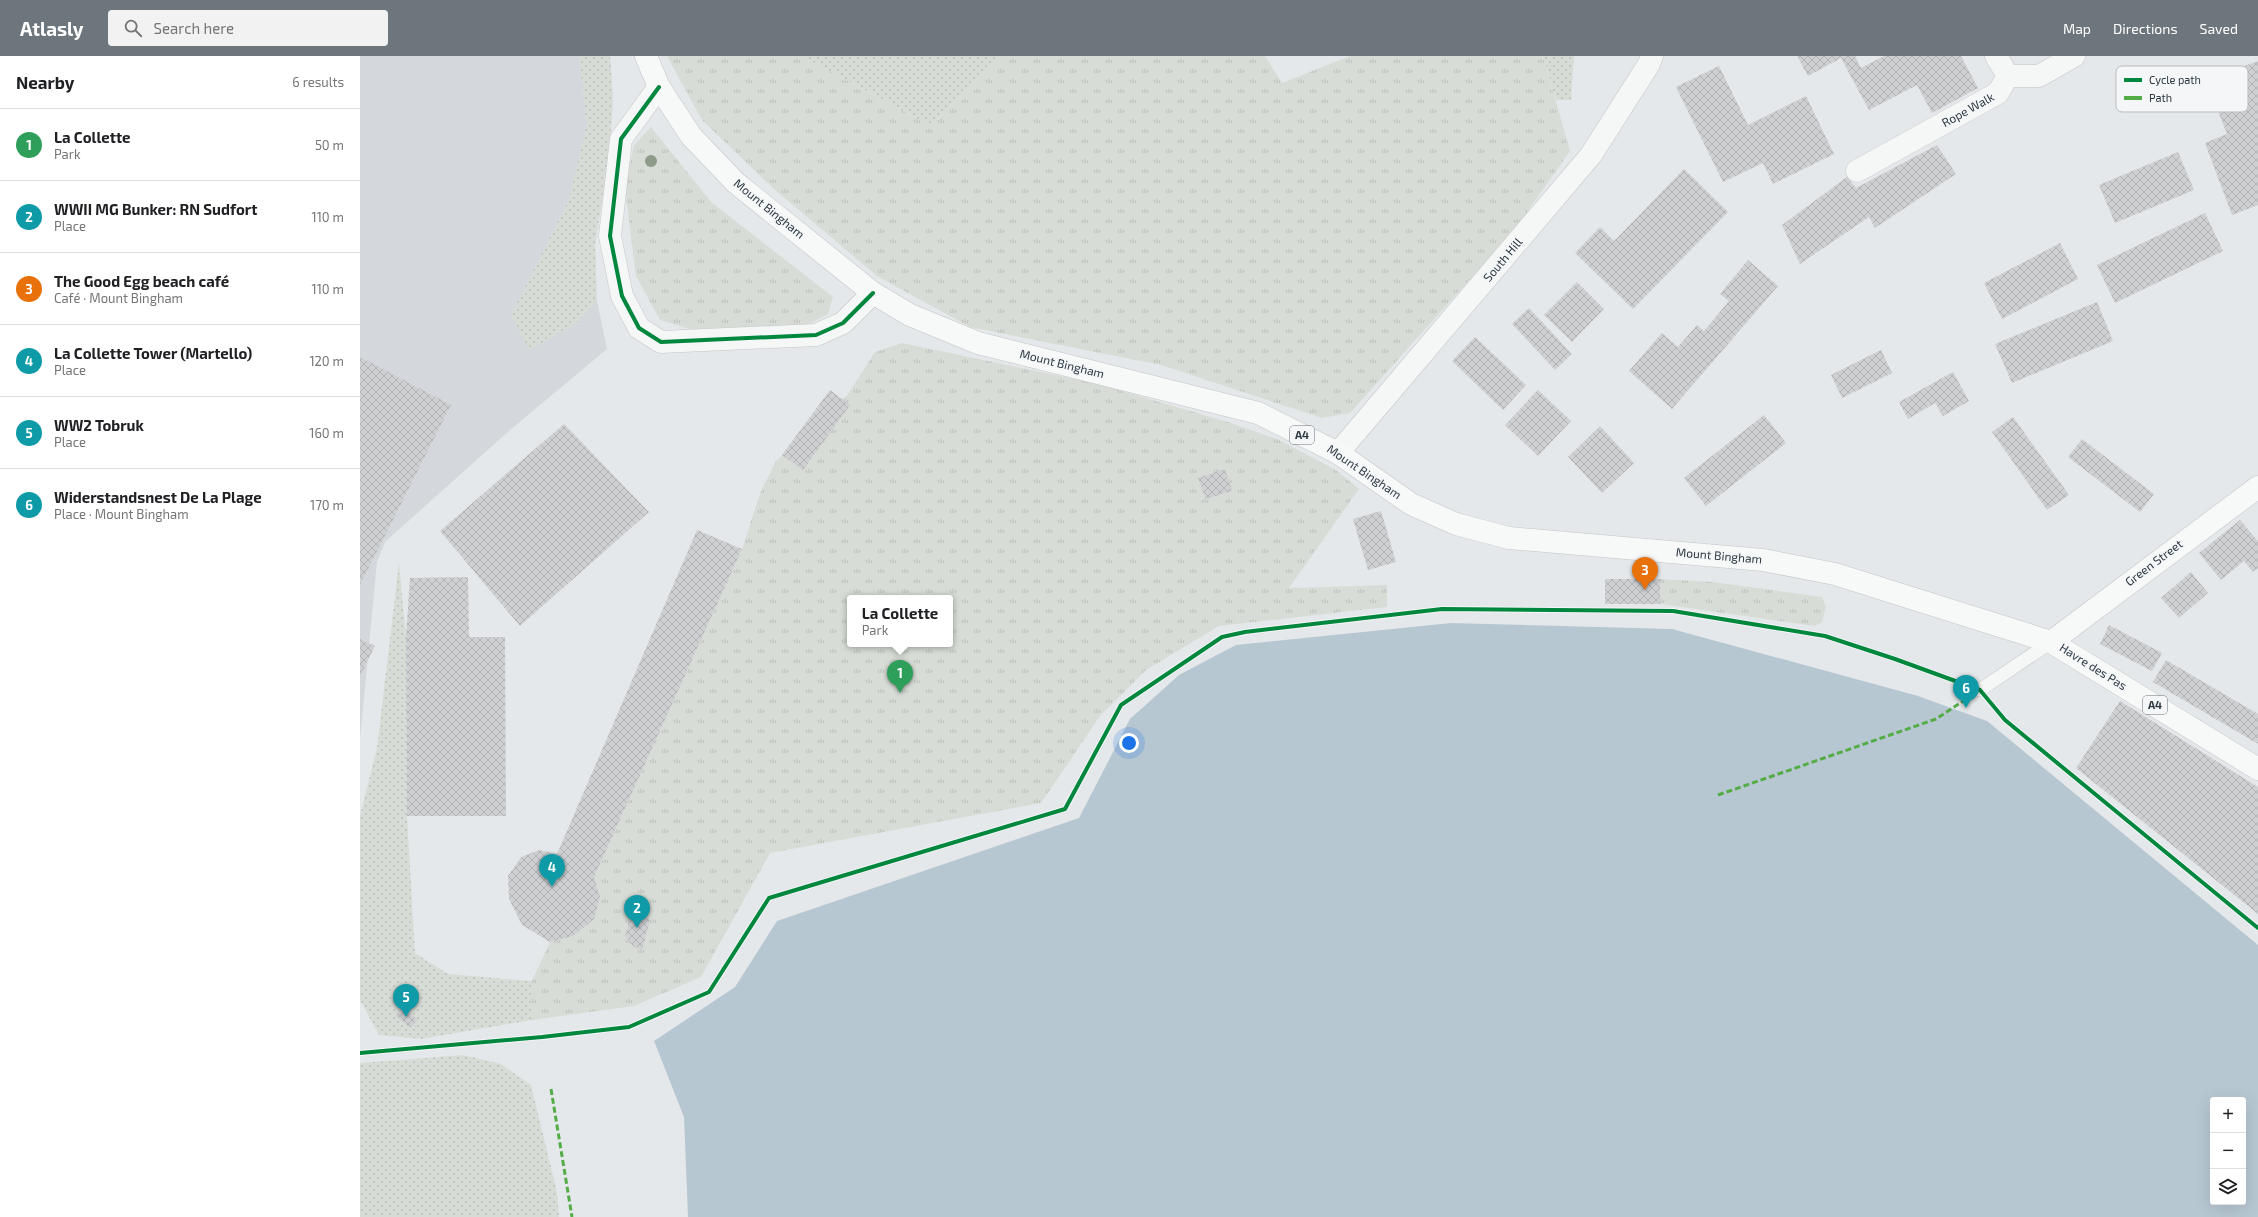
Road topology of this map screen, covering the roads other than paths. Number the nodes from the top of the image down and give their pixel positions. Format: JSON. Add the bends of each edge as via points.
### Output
{"nodes":[{"id":1,"x":646,"y":56,"type":"edge"},
{"id":2,"x":1996,"y":56,"type":"edge"},
{"id":3,"x":2074,"y":56,"type":"edge"},
{"id":4,"x":1656,"y":59,"type":"edge"},
{"id":5,"x":2008,"y":76,"type":"junction"},
{"id":6,"x":659,"y":87,"type":"junction"},
{"id":7,"x":1857,"y":171,"type":"dead end"},
{"id":8,"x":873,"y":293,"type":"junction"},
{"id":9,"x":1338,"y":452,"type":"junction"},
{"id":10,"x":2258,"y":487,"type":"edge"},
{"id":11,"x":2051,"y":642,"type":"junction"},
{"id":12,"x":1980,"y":690,"type":"dead end"},
{"id":13,"x":2258,"y":769,"type":"edge"}],
"edges":[{"from":1,"to":6,"type":"main road","name":"Mount Bingham","number":"A4"},
{"from":2,"to":5,"type":"street"},
{"from":3,"to":5,"type":"street","via":[[2039,76]]},
{"from":4,"to":9,"type":"street","name":"South Hill","via":[[1591,155]]},
{"from":5,"to":7,"type":"street","name":"Rope Walk","via":[[1998,93]]},
{"from":6,"to":8,"type":"main road","name":"Mount Bingham","number":"A4","via":[[691,136],[736,183]]},
{"from":6,"to":8,"type":"street","via":[[621,139],[610,236],[622,296],[639,328],[661,342],[816,335],[843,323]]},
{"from":8,"to":9,"type":"main road","name":"Mount Bingham","number":"A4","via":[[910,315],[978,343],[1258,413]]},
{"from":9,"to":11,"type":"main road","name":"Mount Bingham","number":"A4","via":[[1411,504],[1456,524],[1509,538],[1763,560],[1835,574]]},
{"from":10,"to":11,"type":"main road","name":"Green Street"},
{"from":11,"to":12,"type":"lane"},
{"from":11,"to":13,"type":"main road","name":"Havre des Pas","number":"A4"}]}
